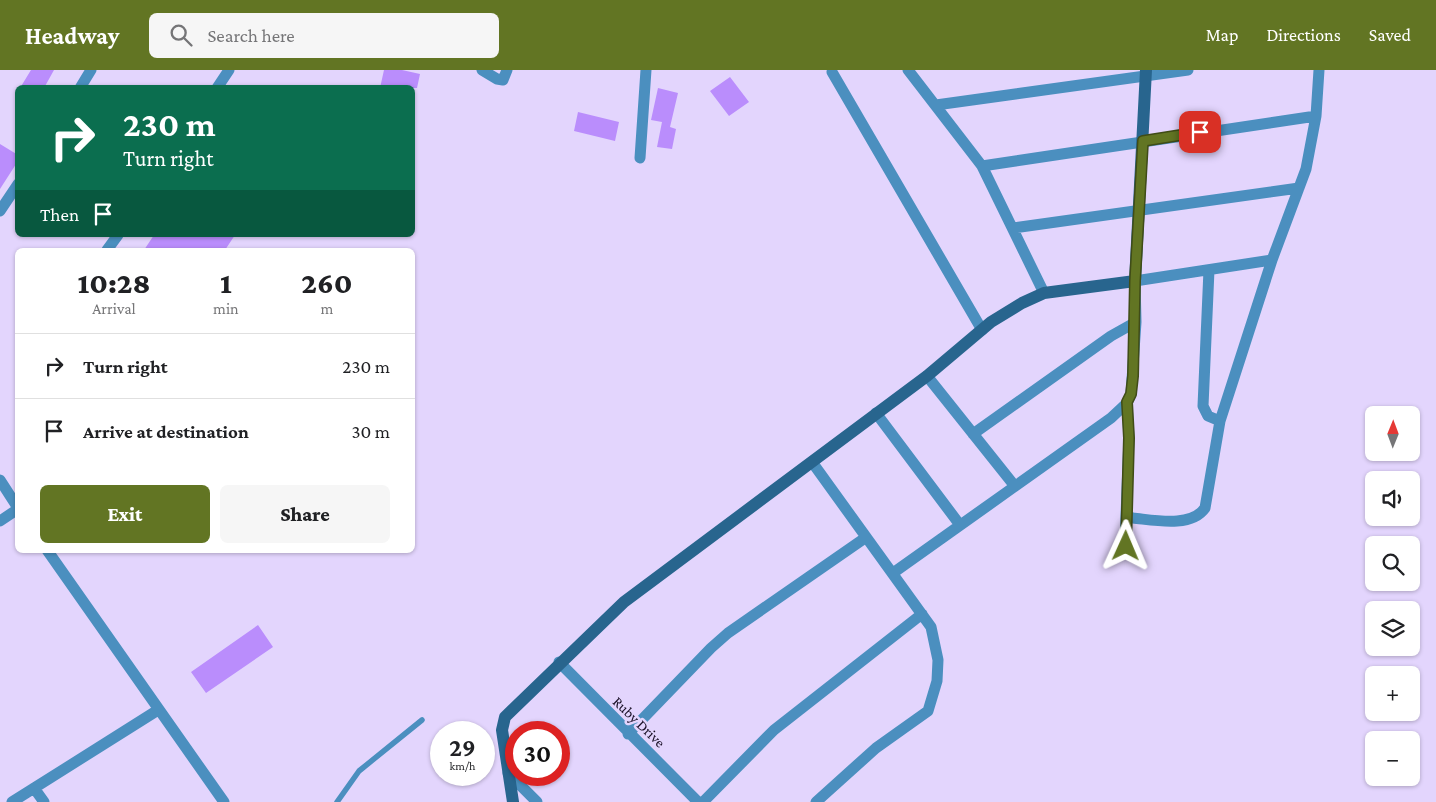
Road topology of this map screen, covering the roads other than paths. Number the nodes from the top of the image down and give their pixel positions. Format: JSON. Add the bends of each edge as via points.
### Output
{"nodes":[{"id":1,"x":91,"y":70,"type":"edge"},
{"id":2,"x":229,"y":70,"type":"edge"},
{"id":3,"x":482,"y":70,"type":"edge"},
{"id":4,"x":507,"y":70,"type":"edge"},
{"id":5,"x":646,"y":70,"type":"edge"},
{"id":6,"x":908,"y":70,"type":"edge"},
{"id":7,"x":1188,"y":70,"type":"edge"},
{"id":8,"x":1319,"y":70,"type":"edge"},
{"id":9,"x":832,"y":72,"type":"dead end"},
{"id":10,"x":1146,"y":73,"type":"edge"},
{"id":11,"x":82,"y":85,"type":"edge"},
{"id":12,"x":219,"y":85,"type":"edge"},
{"id":13,"x":936,"y":105,"type":"junction"},
{"id":14,"x":1316,"y":116,"type":"junction"},
{"id":15,"x":1143,"y":141,"type":"junction"},
{"id":16,"x":640,"y":158,"type":"dead end"},
{"id":17,"x":982,"y":166,"type":"junction"},
{"id":18,"x":15,"y":188,"type":"edge"},
{"id":19,"x":1299,"y":188,"type":"junction"},
{"id":20,"x":1140,"y":209,"type":"junction"},
{"id":21,"x":0,"y":211,"type":"edge"},
{"id":22,"x":1013,"y":228,"type":"junction"},
{"id":23,"x":117,"y":237,"type":"edge"},
{"id":24,"x":108,"y":248,"type":"edge"},
{"id":25,"x":1272,"y":260,"type":"junction"},
{"id":26,"x":1209,"y":270,"type":"junction"},
{"id":27,"x":1135,"y":281,"type":"junction"},
{"id":28,"x":1044,"y":293,"type":"junction"},
{"id":29,"x":1136,"y":322,"type":"junction"},
{"id":30,"x":982,"y":330,"type":"junction"},
{"id":31,"x":927,"y":376,"type":"junction"},
{"id":32,"x":1127,"y":402,"type":"junction"},
{"id":33,"x":876,"y":413,"type":"junction"},
{"id":34,"x":1220,"y":422,"type":"junction"},
{"id":35,"x":973,"y":434,"type":"junction"},
{"id":36,"x":812,"y":462,"type":"junction"},
{"id":37,"x":0,"y":480,"type":"edge"},
{"id":38,"x":1014,"y":485,"type":"junction"},
{"id":39,"x":15,"y":504,"type":"edge"},
{"id":40,"x":15,"y":511,"type":"edge"},
{"id":41,"x":1126,"y":516,"type":"junction"},
{"id":42,"x":0,"y":521,"type":"edge"},
{"id":43,"x":960,"y":525,"type":"junction"},
{"id":44,"x":865,"y":538,"type":"junction"},
{"id":45,"x":1126,"y":546,"type":"dead end"},
{"id":46,"x":49,"y":553,"type":"edge"},
{"id":47,"x":893,"y":573,"type":"junction"},
{"id":48,"x":922,"y":614,"type":"junction"},
{"id":49,"x":560,"y":662,"type":"junction"},
{"id":50,"x":158,"y":710,"type":"junction"},
{"id":51,"x":422,"y":720,"type":"dead end"},
{"id":52,"x":628,"y":734,"type":"junction"},
{"id":53,"x":505,"y":752,"type":"edge"},
{"id":54,"x":510,"y":786,"type":"edge"},
{"id":55,"x":521,"y":786,"type":"edge"},
{"id":56,"x":34,"y":788,"type":"junction"},
{"id":57,"x":12,"y":802,"type":"edge"},
{"id":58,"x":44,"y":802,"type":"edge"},
{"id":59,"x":224,"y":802,"type":"edge"},
{"id":60,"x":337,"y":802,"type":"edge"},
{"id":61,"x":513,"y":802,"type":"edge"},
{"id":62,"x":537,"y":802,"type":"edge"},
{"id":63,"x":698,"y":802,"type":"edge"},
{"id":64,"x":703,"y":802,"type":"edge"},
{"id":65,"x":816,"y":802,"type":"edge"}],
"edges":[{"from":1,"to":11,"type":"street"},
{"from":2,"to":12,"type":"street"},
{"from":3,"to":4,"type":"street","via":[[497,80],[503,80]]},
{"from":5,"to":16,"type":"street"},
{"from":6,"to":13,"type":"street"},
{"from":7,"to":10,"type":"street"},
{"from":8,"to":14,"type":"street"},
{"from":9,"to":30,"type":"street"},
{"from":10,"to":13,"type":"street"},
{"from":10,"to":15,"type":"street"},
{"from":13,"to":17,"type":"street"},
{"from":14,"to":15,"type":"street"},
{"from":14,"to":19,"type":"street","via":[[1308,161]]},
{"from":15,"to":17,"type":"street"},
{"from":15,"to":20,"type":"street"},
{"from":17,"to":22,"type":"street"},
{"from":18,"to":21,"type":"street"},
{"from":19,"to":20,"type":"street"},
{"from":19,"to":25,"type":"street"},
{"from":20,"to":22,"type":"street"},
{"from":20,"to":27,"type":"street"},
{"from":22,"to":28,"type":"street"},
{"from":23,"to":24,"type":"street"},
{"from":25,"to":26,"type":"street"},
{"from":25,"to":34,"type":"street"},
{"from":26,"to":27,"type":"street"},
{"from":26,"to":34,"type":"street","via":[[1203,406],[1208,416]]},
{"from":27,"to":28,"type":"street"},
{"from":27,"to":29,"type":"street"},
{"from":28,"to":30,"type":"street","via":[[1022,303]]},
{"from":29,"to":32,"type":"street","via":[[1131,394]]},
{"from":29,"to":35,"type":"street","via":[[1110,336]]},
{"from":30,"to":31,"type":"street"},
{"from":31,"to":33,"type":"street"},
{"from":31,"to":35,"type":"street"},
{"from":32,"to":38,"type":"street","via":[[1111,418]]},
{"from":32,"to":41,"type":"street"},
{"from":33,"to":36,"type":"street"},
{"from":33,"to":43,"type":"street"},
{"from":34,"to":41,"type":"street","via":[[1205,508],[1201,514],[1180,520]]},
{"from":35,"to":38,"type":"street"},
{"from":36,"to":44,"type":"street"},
{"from":36,"to":49,"type":"street","via":[[624,602]]},
{"from":37,"to":39,"type":"street"},
{"from":38,"to":43,"type":"street"},
{"from":40,"to":42,"type":"street"},
{"from":41,"to":45,"type":"street"},
{"from":43,"to":47,"type":"street"},
{"from":44,"to":47,"type":"street"},
{"from":44,"to":52,"type":"street","via":[[711,648]]},
{"from":46,"to":50,"type":"street"},
{"from":47,"to":48,"type":"street"},
{"from":48,"to":64,"type":"street","via":[[774,730]]},
{"from":48,"to":65,"type":"street","via":[[936,639],[938,660],[937,681],[928,711],[876,748]]},
{"from":49,"to":52,"type":"street","name":"Ruby Drive"},
{"from":49,"to":53,"type":"street","via":[[505,717],[502,730]]},
{"from":50,"to":56,"type":"street"},
{"from":50,"to":59,"type":"street"},
{"from":51,"to":60,"type":"lane","via":[[359,771]]},
{"from":52,"to":63,"type":"street","name":"Ruby Drive"},
{"from":54,"to":61,"type":"street"},
{"from":55,"to":62,"type":"street"},
{"from":56,"to":57,"type":"street"},
{"from":56,"to":58,"type":"street"}]}
